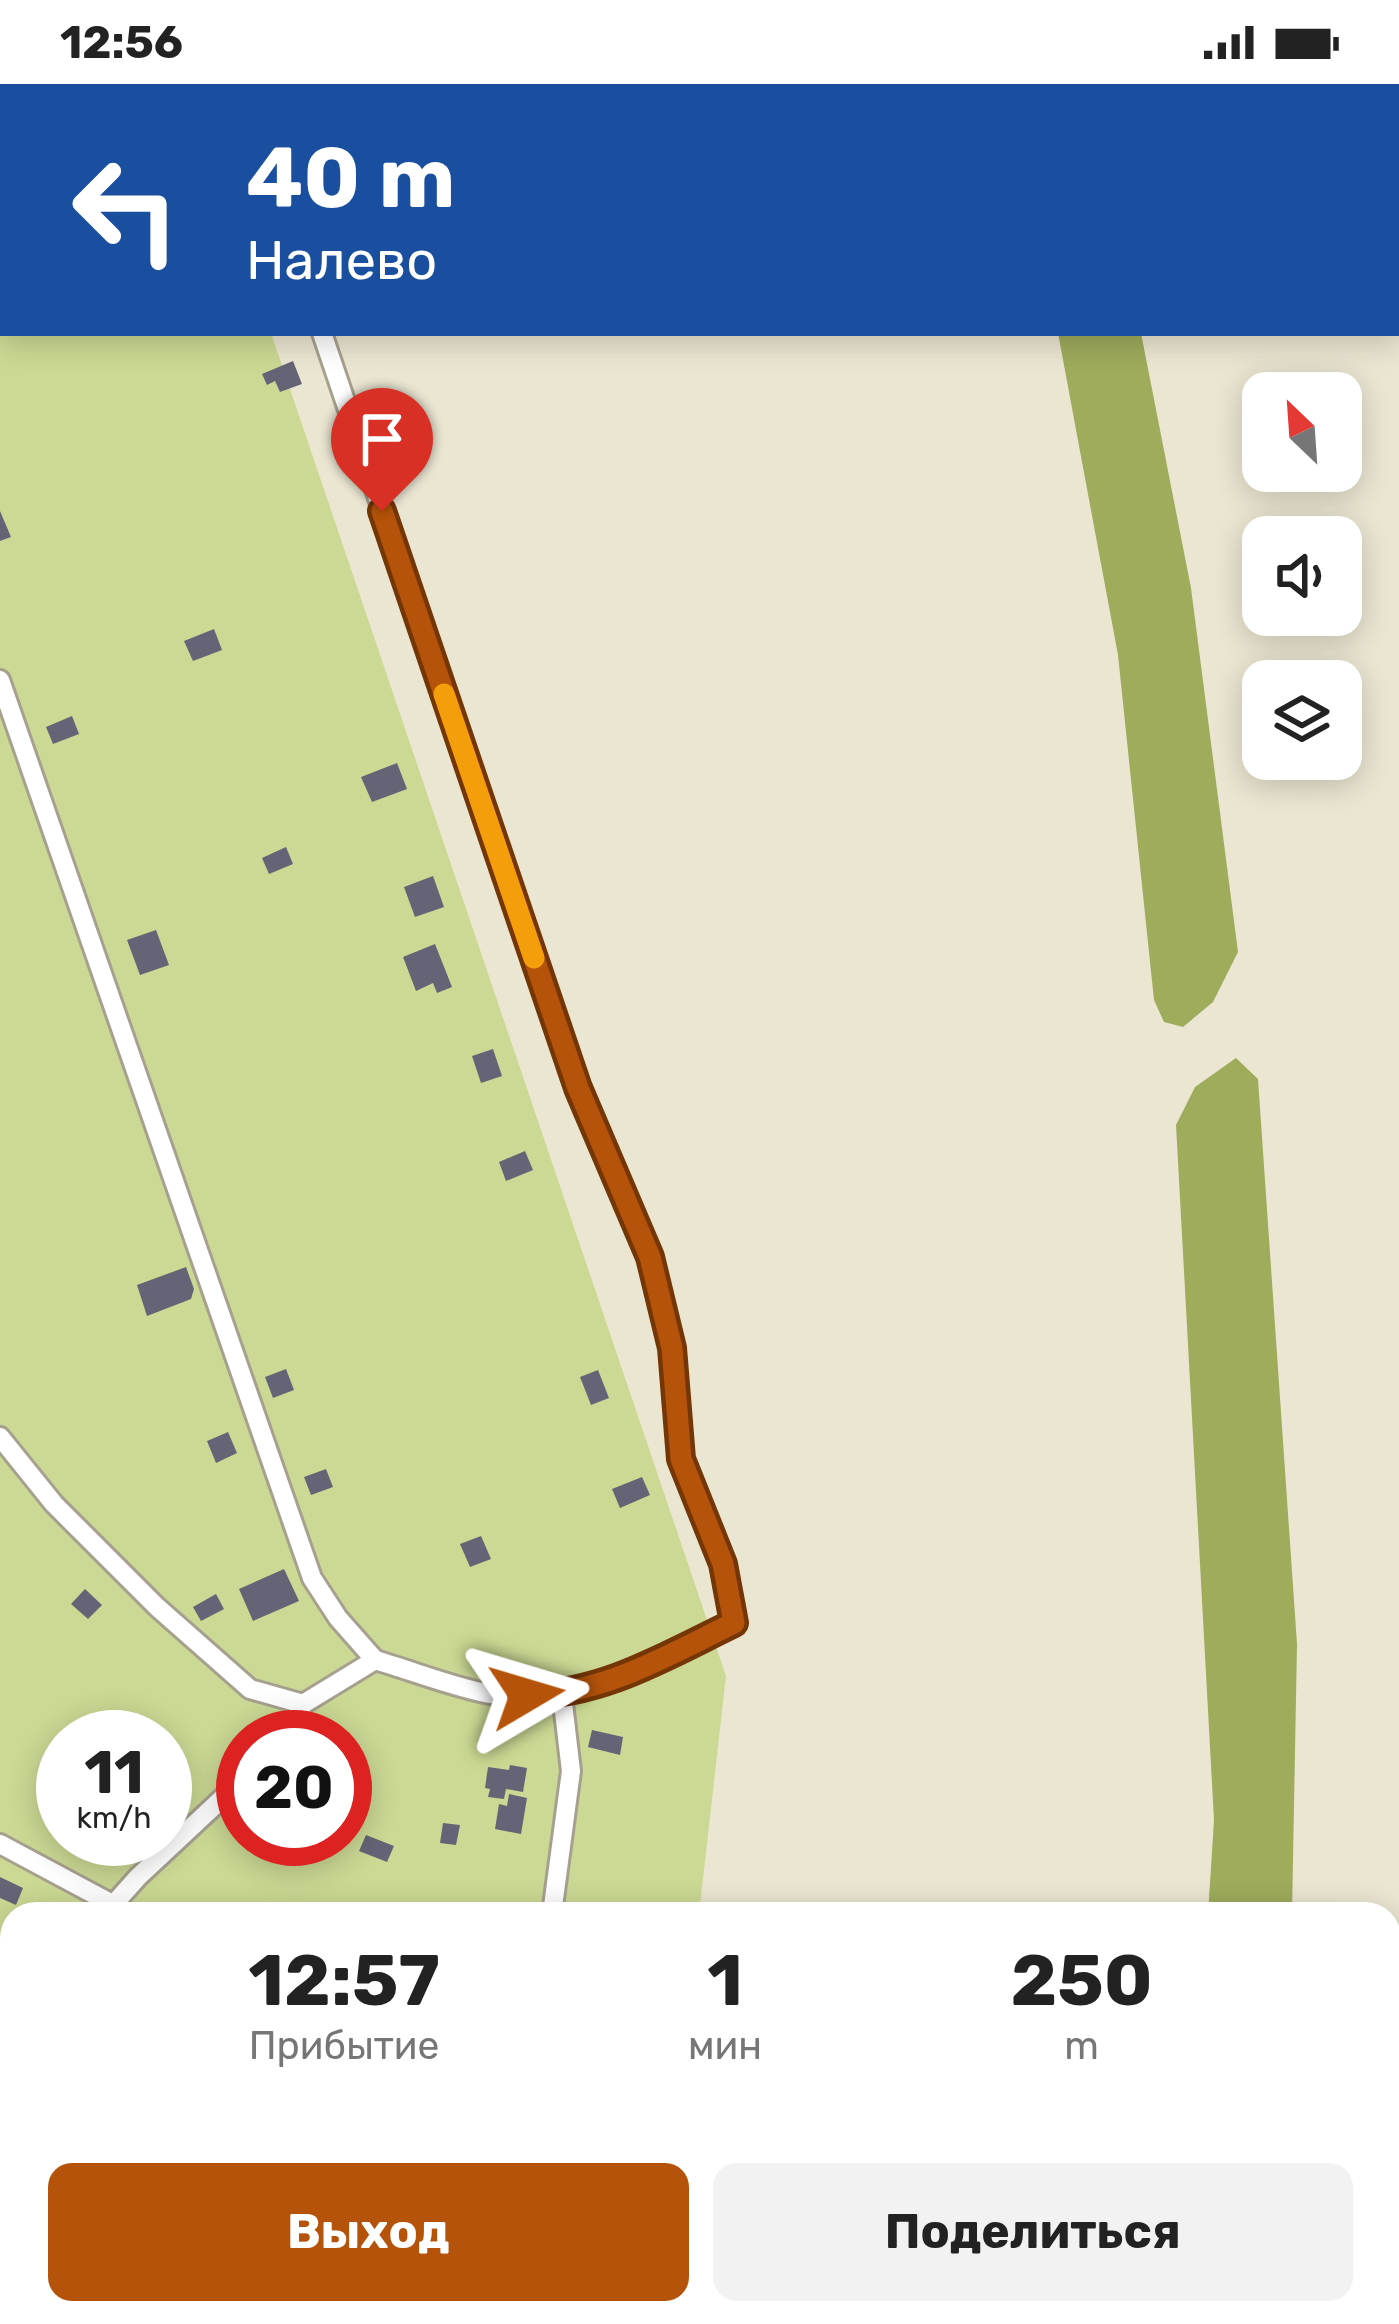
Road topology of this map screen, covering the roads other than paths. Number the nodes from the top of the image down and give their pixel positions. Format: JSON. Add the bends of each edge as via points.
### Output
{"nodes":[{"id":1,"x":323,"y":336,"type":"edge"},
{"id":2,"x":0,"y":680,"type":"edge"},
{"id":3,"x":0,"y":1437,"type":"edge"},
{"id":4,"x":375,"y":1660,"type":"junction"},
{"id":5,"x":562,"y":1695,"type":"junction"},
{"id":6,"x":303,"y":1704,"type":"junction"},
{"id":7,"x":300,"y":1710,"type":"edge"},
{"id":8,"x":216,"y":1804,"type":"edge"},
{"id":9,"x":0,"y":1844,"type":"edge"},
{"id":10,"x":97,"y":1902,"type":"edge"},
{"id":11,"x":115,"y":1902,"type":"edge"},
{"id":12,"x":554,"y":1902,"type":"edge"}],
"edges":[{"from":1,"to":5,"type":"lane","via":[[578,1088],[650,1257],[672,1348],[681,1459],[723,1564],[734,1623],[639,1670]]},
{"from":2,"to":4,"type":"lane","via":[[312,1578]]},
{"from":3,"to":6,"type":"lane","via":[[54,1504],[250,1689]]},
{"from":4,"to":5,"type":"lane","via":[[492,1694]]},
{"from":4,"to":6,"type":"lane"},
{"from":5,"to":12,"type":"lane","via":[[572,1771]]},
{"from":6,"to":7,"type":"lane"},
{"from":8,"to":11,"type":"lane"},
{"from":9,"to":10,"type":"lane"}]}
